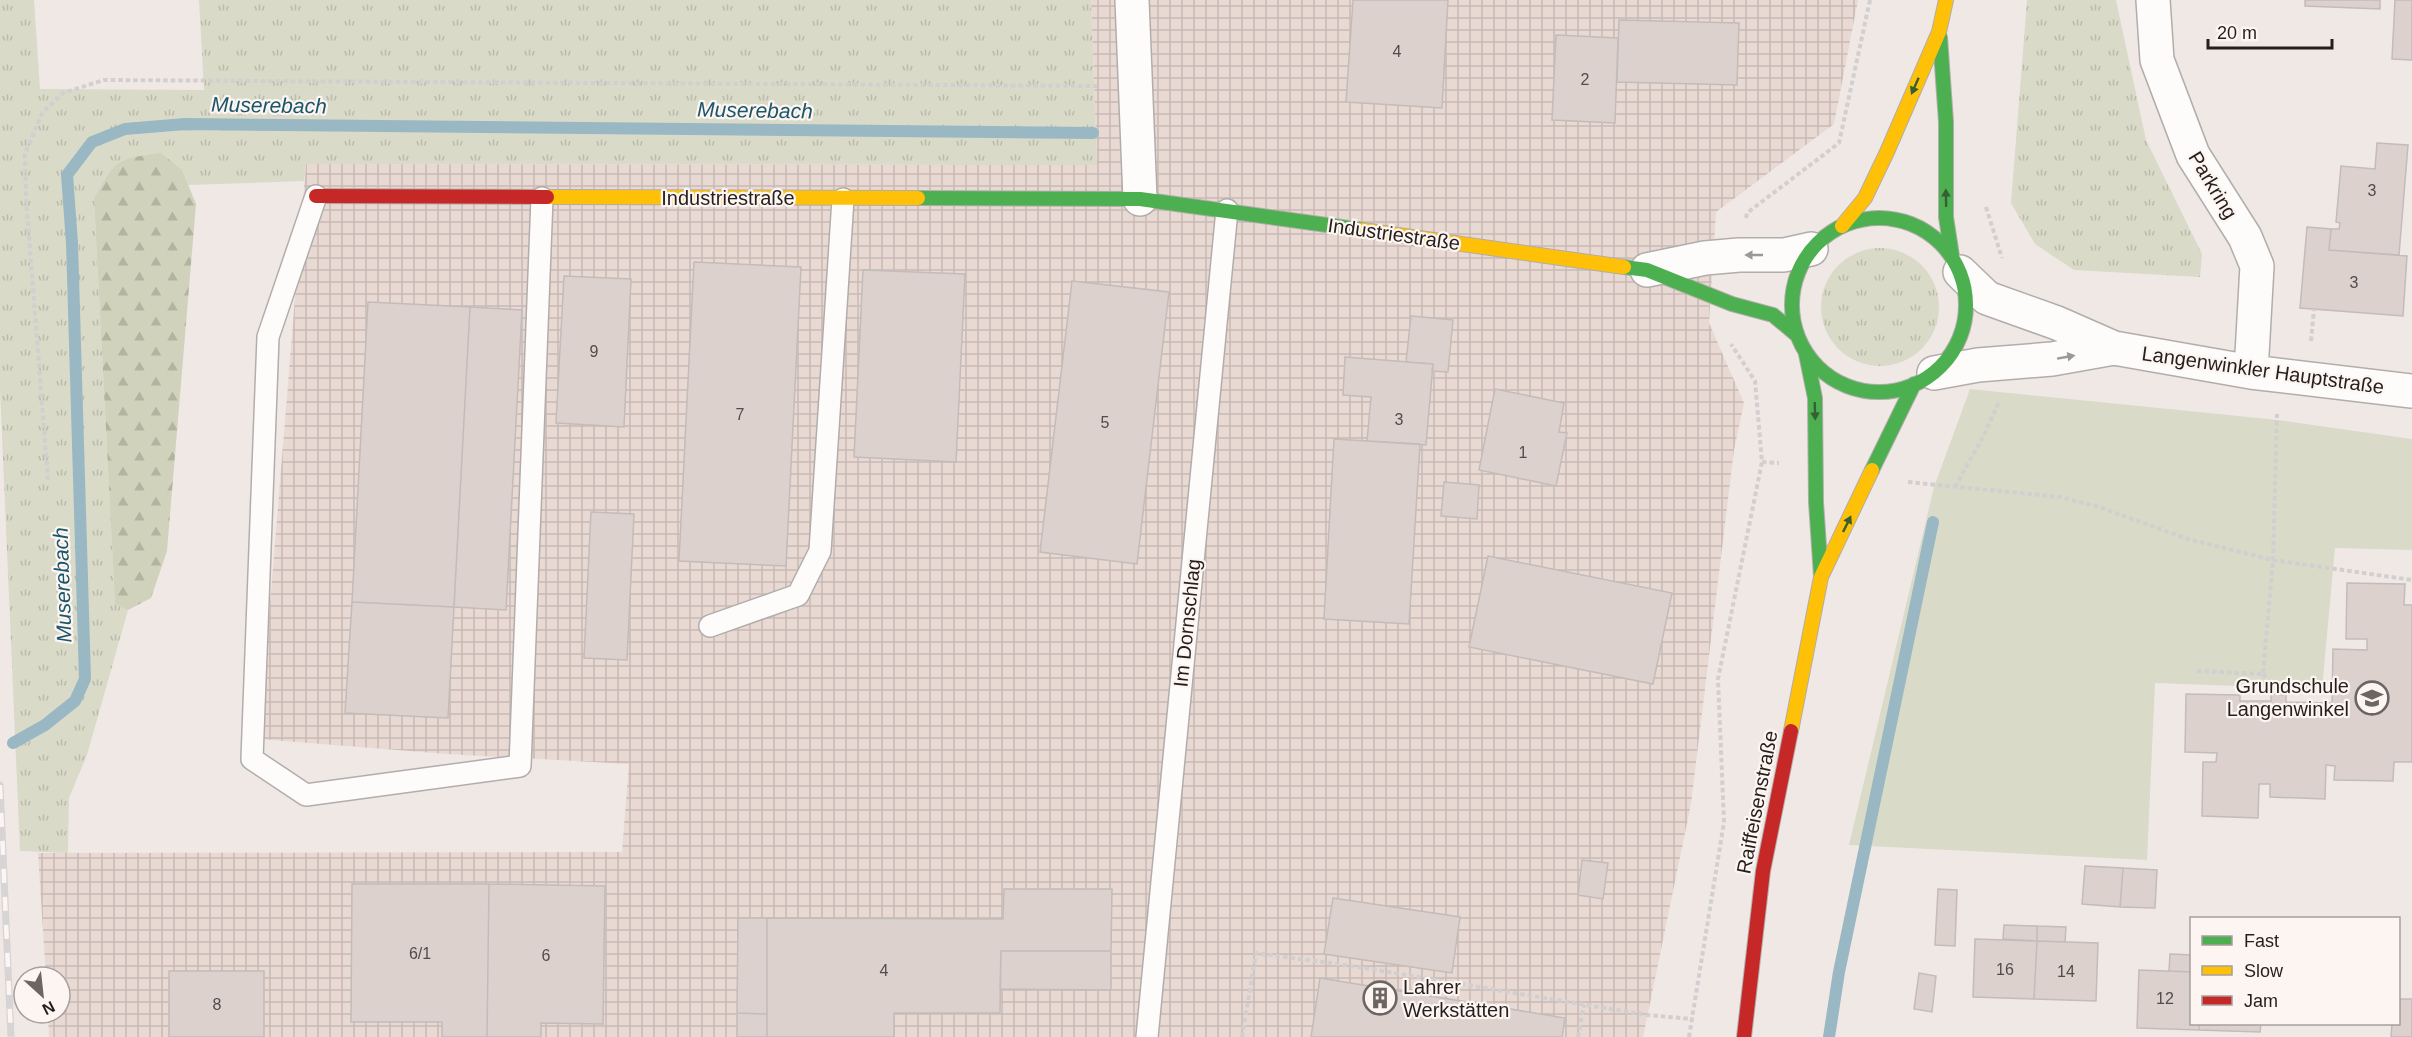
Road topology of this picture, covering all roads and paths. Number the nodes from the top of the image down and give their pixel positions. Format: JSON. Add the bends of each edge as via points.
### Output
{"nodes":[{"id":1,"x":1132,"y":0,"type":"edge"},
{"id":2,"x":1870,"y":0,"type":"edge"},
{"id":3,"x":1946,"y":0,"type":"edge"},
{"id":4,"x":2153,"y":0,"type":"edge"},
{"id":5,"x":1940,"y":32,"type":"junction"},
{"id":6,"x":1136,"y":86,"type":"junction"},
{"id":7,"x":1839,"y":143,"type":"dead end"},
{"id":8,"x":316,"y":196,"type":"joint"},
{"id":9,"x":542,"y":198,"type":"junction"},
{"id":10,"x":843,"y":199,"type":"junction"},
{"id":11,"x":1140,"y":199,"type":"junction"},
{"id":12,"x":1227,"y":210,"type":"junction"},
{"id":13,"x":1842,"y":225,"type":"junction"},
{"id":14,"x":1811,"y":249,"type":"junction"},
{"id":15,"x":1956,"y":264,"type":"junction"},
{"id":16,"x":1647,"y":270,"type":"junction"},
{"id":17,"x":1732,"y":304,"type":"junction"},
{"id":18,"x":2314,"y":309,"type":"dead end"},
{"id":19,"x":2313,"y":324,"type":"dead end"},
{"id":20,"x":1797,"y":335,"type":"junction"},
{"id":21,"x":2114,"y":348,"type":"junction"},
{"id":22,"x":1806,"y":354,"type":"junction"},
{"id":23,"x":2017,"y":361,"type":"junction"},
{"id":24,"x":2264,"y":374,"type":"junction"},
{"id":25,"x":1924,"y":378,"type":"junction"},
{"id":26,"x":2412,"y":391,"type":"edge"},
{"id":27,"x":48,"y":480,"type":"dead end"},
{"id":28,"x":2272,"y":560,"type":"junction"},
{"id":29,"x":1821,"y":577,"type":"junction"},
{"id":30,"x":2412,"y":580,"type":"edge"},
{"id":31,"x":710,"y":626,"type":"dead end"},
{"id":32,"x":2197,"y":671,"type":"dead end"},
{"id":33,"x":2263,"y":674,"type":"junction"},
{"id":34,"x":2279,"y":695,"type":"dead end"},
{"id":35,"x":1584,"y":1005,"type":"junction"},
{"id":36,"x":1692,"y":1019,"type":"junction"},
{"id":37,"x":1147,"y":1037,"type":"edge"},
{"id":38,"x":1242,"y":1037,"type":"edge"},
{"id":39,"x":1578,"y":1037,"type":"edge"},
{"id":40,"x":1689,"y":1037,"type":"edge"},
{"id":41,"x":1744,"y":1037,"type":"edge"}],
"edges":[{"from":1,"to":6,"type":"street"},
{"from":2,"to":7,"type":"path"},
{"from":3,"to":5,"type":"street"},
{"from":4,"to":24,"type":"street","name":"Parkring","via":[[2157,60],[2193,155],[2245,237],[2257,266]]},
{"from":5,"to":13,"type":"street","one_way":true,"via":[[1865,198]]},
{"from":15,"to":5,"type":"street","one_way":true,"via":[[1946,217],[1946,122]]},
{"from":6,"to":11,"type":"street"},
{"from":6,"to":27,"type":"path","via":[[104,80],[63,93],[42,113],[26,153],[26,198]]},
{"from":8,"to":9,"type":"street","name":"Industriestraße"},
{"from":8,"to":9,"type":"lane","via":[[268,337],[252,759],[306,795],[520,766]]},
{"from":9,"to":10,"type":"street","name":"Industriestraße"},
{"from":10,"to":11,"type":"street","name":"Industriestraße"},
{"from":10,"to":31,"type":"lane","via":[[820,551],[798,595]]},
{"from":11,"to":12,"type":"street","name":"Industriestraße"},
{"from":12,"to":16,"type":"street","name":"Industriestraße"},
{"from":12,"to":37,"type":"lane","name":"Im Dornschlag"},
{"from":13,"to":14,"type":"street"},
{"from":13,"to":15,"type":"street","via":[[1866,218],[1890,218],[1915,225],[1935,238]]},
{"from":14,"to":16,"type":"street","name":"Industriestraße","one_way":true,"via":[[1784,255],[1705,258]]},
{"from":14,"to":20,"type":"street","via":[[1799,268],[1793,289]]},
{"from":15,"to":21,"type":"street","name":"Langenwinkler Hauptstraße","via":[[1987,298]]},
{"from":15,"to":25,"type":"street","via":[[1966,294],[1960,338],[1949,356]]},
{"from":16,"to":17,"type":"street","name":"Industriestraße"},
{"from":17,"to":20,"type":"street","name":"Industriestraße","via":[[1773,315]]},
{"from":17,"to":36,"type":"path","via":[[1725,333],[1755,381],[1762,462],[1718,679],[1724,822]]},
{"from":18,"to":19,"type":"path"},
{"from":20,"to":22,"type":"street"},
{"from":23,"to":21,"type":"street","name":"Langenwinkler Hauptstraße","one_way":true},
{"from":21,"to":24,"type":"street","name":"Langenwinkler Hauptstraße"},
{"from":22,"to":25,"type":"street","via":[[1819,369],[1855,389],[1896,391]]},
{"from":22,"to":29,"type":"street","name":"Raiffeisenstraße","one_way":true,"via":[[1815,398]]},
{"from":23,"to":25,"type":"street","name":"Langenwinkler Hauptstraße","via":[[1978,365]]},
{"from":23,"to":28,"type":"path","via":[[1984,435],[1955,487],[2060,497]]},
{"from":24,"to":26,"type":"street","name":"Langenwinkler Hauptstraße"},
{"from":24,"to":28,"type":"path"},
{"from":29,"to":25,"type":"street","name":"Raiffeisenstraße","one_way":true,"via":[[1891,428]]},
{"from":28,"to":30,"type":"path"},
{"from":28,"to":33,"type":"path"},
{"from":29,"to":41,"type":"street","name":"Raiffeisenstraße","via":[[1763,871]]},
{"from":32,"to":33,"type":"path"},
{"from":33,"to":34,"type":"path"},
{"from":35,"to":36,"type":"path"},
{"from":35,"to":38,"type":"path","via":[[1256,953]]},
{"from":35,"to":39,"type":"path"},
{"from":36,"to":40,"type":"path"}]}
